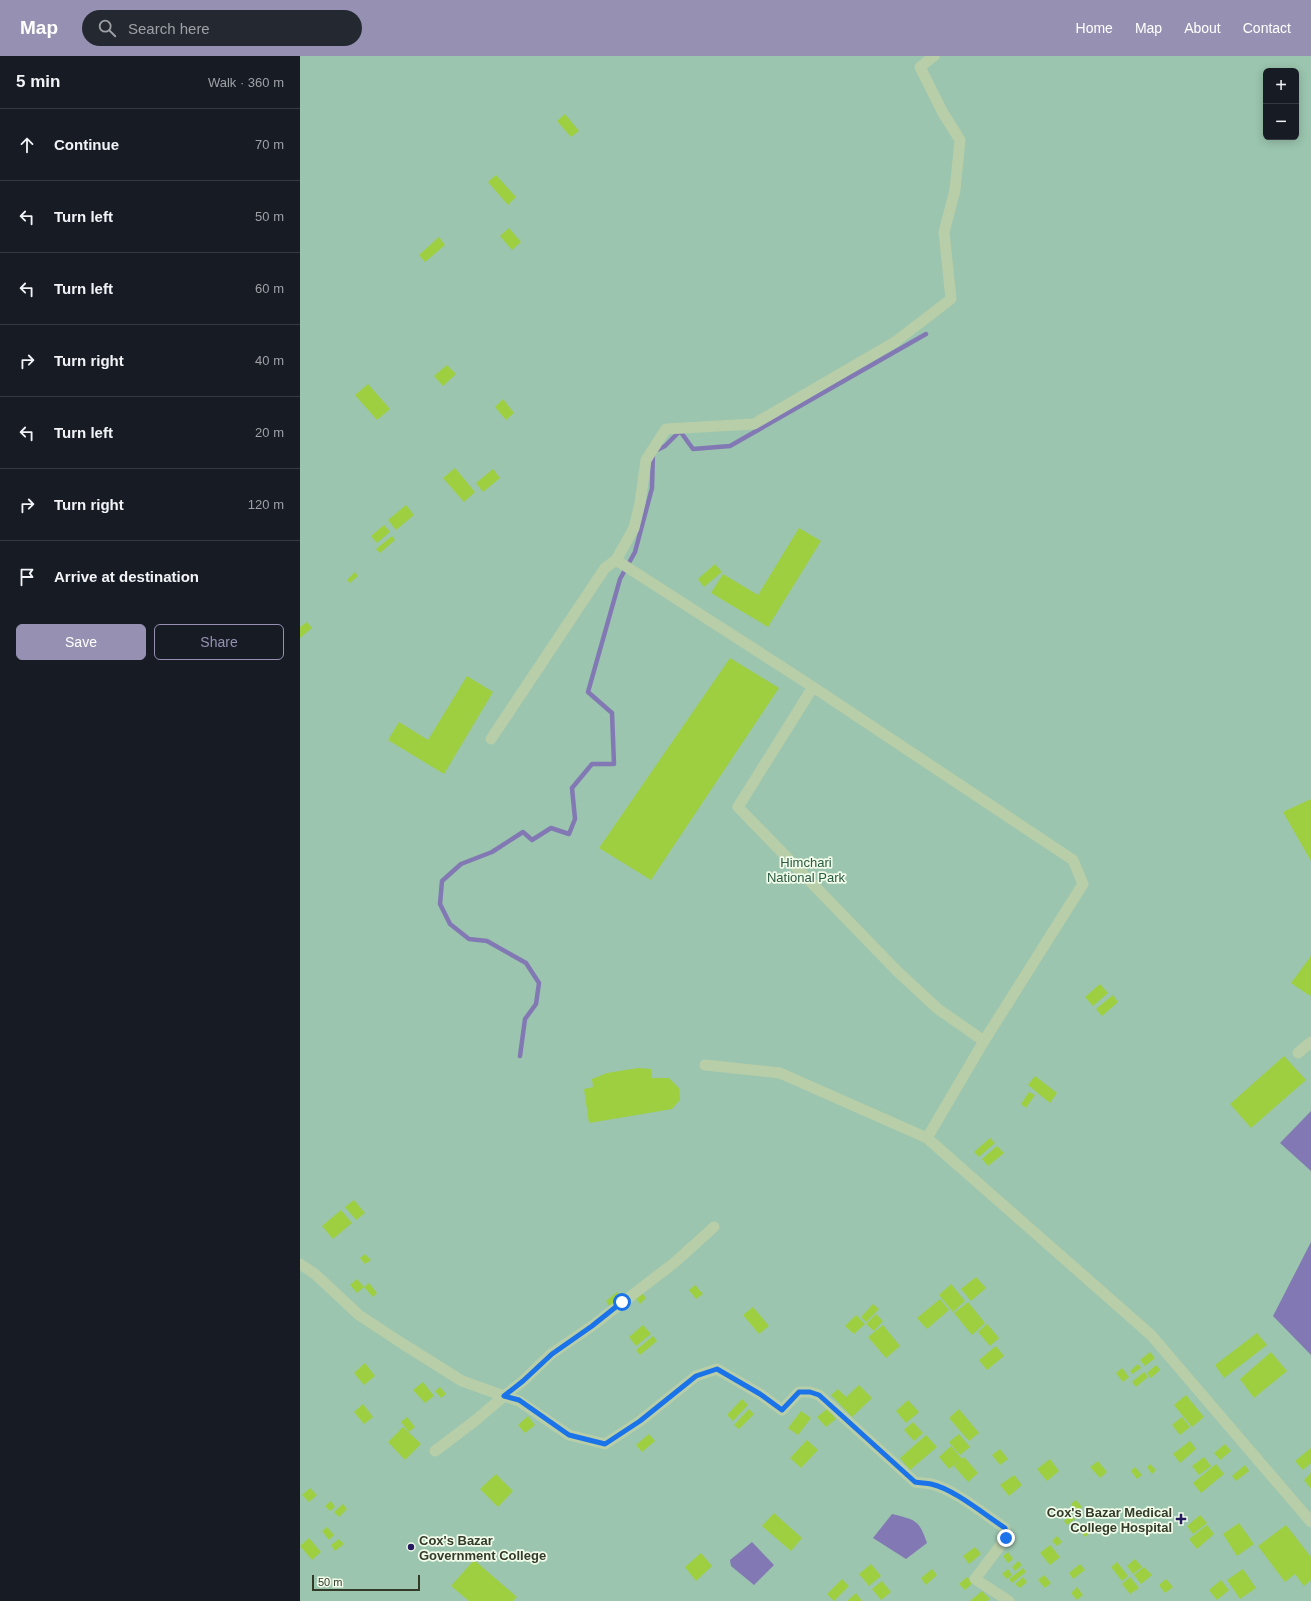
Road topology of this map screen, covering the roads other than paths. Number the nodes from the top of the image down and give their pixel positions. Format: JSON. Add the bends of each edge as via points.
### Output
{"nodes":[{"id":1,"x":934,"y":56,"type":"edge"},
{"id":2,"x":616,"y":560,"type":"junction"},
{"id":3,"x":812,"y":687,"type":"junction"},
{"id":4,"x":491,"y":739,"type":"dead end"},
{"id":5,"x":984,"y":1041,"type":"junction"},
{"id":6,"x":1311,"y":1042,"type":"edge"},
{"id":7,"x":1298,"y":1053,"type":"dead end"},
{"id":8,"x":705,"y":1065,"type":"dead end"},
{"id":9,"x":927,"y":1138,"type":"junction"},
{"id":10,"x":714,"y":1227,"type":"dead end"},
{"id":11,"x":300,"y":1264,"type":"edge"},
{"id":12,"x":504,"y":1396,"type":"junction"},
{"id":13,"x":435,"y":1451,"type":"dead end"},
{"id":14,"x":1311,"y":1522,"type":"edge"},
{"id":15,"x":1009,"y":1601,"type":"edge"}],
"edges":[{"from":1,"to":2,"type":"street","via":[[920,67],[943,114],[960,140],[955,190],[944,232],[951,299],[895,342],[754,424],[666,429],[646,460],[634,528]]},
{"from":2,"to":3,"type":"street"},
{"from":2,"to":4,"type":"street","via":[[605,568]]},
{"from":3,"to":5,"type":"street","via":[[738,807],[897,971],[938,1009]]},
{"from":3,"to":5,"type":"street","via":[[1073,860],[1083,884]]},
{"from":5,"to":9,"type":"street"},
{"from":6,"to":7,"type":"street"},
{"from":8,"to":9,"type":"street","via":[[780,1073]]},
{"from":9,"to":14,"type":"street","via":[[1151,1335]]},
{"from":10,"to":12,"type":"street","via":[[674,1263],[552,1354]]},
{"from":11,"to":12,"type":"street","via":[[315,1274],[359,1315],[396,1340],[462,1381]]},
{"from":12,"to":13,"type":"street"},
{"from":12,"to":15,"type":"street","via":[[519,1400],[569,1435],[605,1444],[640,1421],[696,1376],[717,1369],[782,1410],[799,1392],[819,1395],[915,1482],[942,1488],[1005,1528],[1006,1538],[975,1579]]}]}
